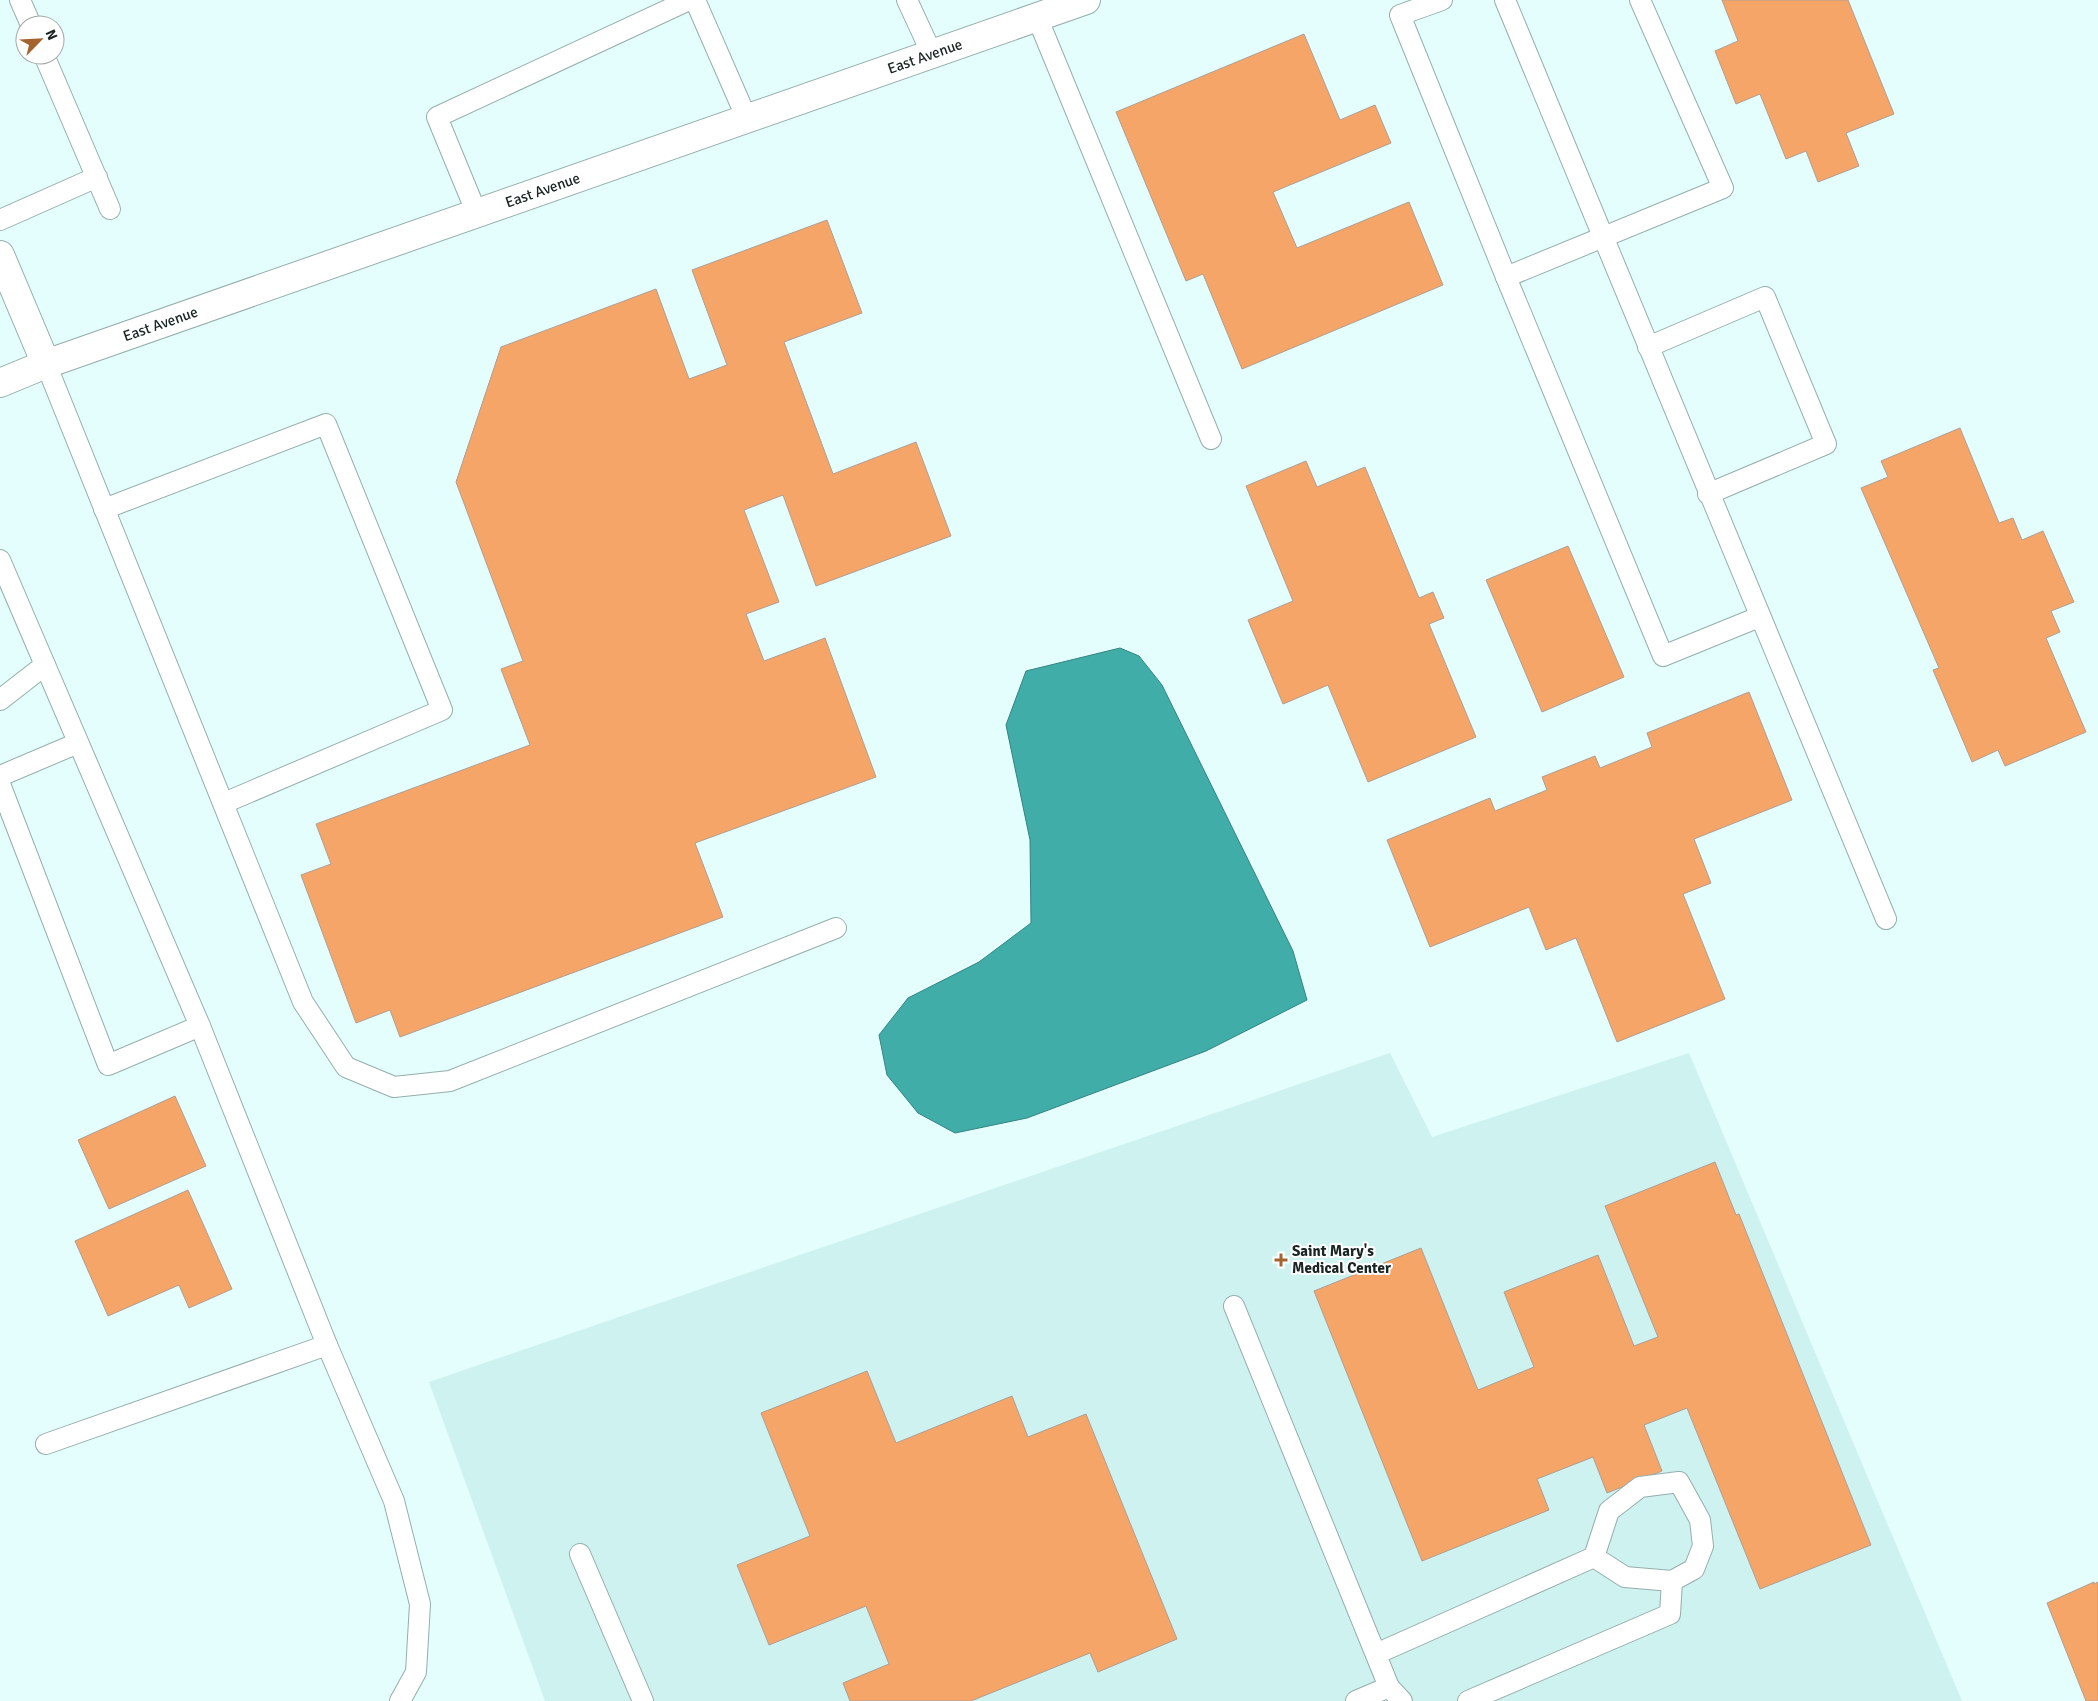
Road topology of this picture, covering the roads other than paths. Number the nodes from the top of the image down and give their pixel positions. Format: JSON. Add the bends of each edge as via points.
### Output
{"nodes":[{"id":1,"x":20,"y":0,"type":"edge"},
{"id":2,"x":689,"y":0,"type":"edge"},
{"id":3,"x":695,"y":0,"type":"edge"},
{"id":4,"x":907,"y":0,"type":"edge"},
{"id":5,"x":1086,"y":0,"type":"edge"},
{"id":6,"x":1442,"y":0,"type":"edge"},
{"id":7,"x":1505,"y":0,"type":"edge"},
{"id":8,"x":1640,"y":0,"type":"edge"},
{"id":9,"x":27,"y":15,"type":"edge"},
{"id":10,"x":1038,"y":17,"type":"junction"},
{"id":11,"x":932,"y":54,"type":"junction"},
{"id":12,"x":48,"y":65,"type":"edge"},
{"id":13,"x":747,"y":119,"type":"junction"},
{"id":14,"x":97,"y":177,"type":"junction"},
{"id":15,"x":110,"y":209,"type":"dead end"},
{"id":16,"x":477,"y":214,"type":"junction"},
{"id":17,"x":0,"y":220,"type":"edge"},
{"id":18,"x":1602,"y":238,"type":"junction"},
{"id":19,"x":0,"y":255,"type":"edge"},
{"id":20,"x":1506,"y":276,"type":"junction"},
{"id":21,"x":1648,"y":347,"type":"junction"},
{"id":22,"x":46,"y":364,"type":"junction"},
{"id":23,"x":0,"y":383,"type":"edge"},
{"id":24,"x":1211,"y":439,"type":"dead end"},
{"id":25,"x":1708,"y":494,"type":"junction"},
{"id":26,"x":104,"y":509,"type":"junction"},
{"id":27,"x":0,"y":560,"type":"edge"},
{"id":28,"x":1759,"y":617,"type":"junction"},
{"id":29,"x":45,"y":665,"type":"junction"},
{"id":30,"x":0,"y":700,"type":"edge"},
{"id":31,"x":78,"y":743,"type":"junction"},
{"id":32,"x":0,"y":776,"type":"edge"},
{"id":33,"x":0,"y":784,"type":"edge"},
{"id":34,"x":224,"y":803,"type":"junction"},
{"id":35,"x":1886,"y":918,"type":"dead end"},
{"id":36,"x":836,"y":928,"type":"dead end"},
{"id":37,"x":200,"y":1026,"type":"junction"},
{"id":38,"x":1234,"y":1306,"type":"dead end"},
{"id":39,"x":327,"y":1344,"type":"junction"},
{"id":40,"x":46,"y":1444,"type":"dead end"},
{"id":41,"x":580,"y":1554,"type":"dead end"},
{"id":42,"x":1594,"y":1557,"type":"junction"},
{"id":43,"x":1672,"y":1581,"type":"junction"},
{"id":44,"x":1376,"y":1654,"type":"junction"},
{"id":45,"x":1396,"y":1694,"type":"edge"},
{"id":46,"x":400,"y":1701,"type":"edge"},
{"id":47,"x":643,"y":1701,"type":"edge"},
{"id":48,"x":1356,"y":1701,"type":"edge"},
{"id":49,"x":1468,"y":1701,"type":"edge"}],
"edges":[{"from":1,"to":9,"type":"lane"},
{"from":2,"to":16,"type":"lane","via":[[437,116]]},
{"from":3,"to":13,"type":"lane"},
{"from":4,"to":11,"type":"lane"},
{"from":5,"to":10,"type":"street","name":"East Avenue"},
{"from":6,"to":20,"type":"lane","via":[[1400,15]]},
{"from":7,"to":18,"type":"lane"},
{"from":8,"to":18,"type":"lane","via":[[1723,188]]},
{"from":10,"to":11,"type":"street","name":"East Avenue"},
{"from":10,"to":24,"type":"lane"},
{"from":11,"to":13,"type":"street","name":"East Avenue"},
{"from":12,"to":14,"type":"lane"},
{"from":13,"to":16,"type":"street","name":"East Avenue"},
{"from":14,"to":15,"type":"lane"},
{"from":14,"to":17,"type":"lane"},
{"from":16,"to":22,"type":"street","name":"East Avenue"},
{"from":18,"to":20,"type":"lane"},
{"from":18,"to":21,"type":"lane"},
{"from":19,"to":22,"type":"street"},
{"from":20,"to":28,"type":"lane","via":[[1663,656]]},
{"from":21,"to":25,"type":"lane"},
{"from":21,"to":25,"type":"lane","via":[[1765,297],[1826,444]]},
{"from":22,"to":23,"type":"street","name":"East Avenue"},
{"from":22,"to":26,"type":"lane"},
{"from":25,"to":28,"type":"lane"},
{"from":26,"to":34,"type":"lane"},
{"from":26,"to":34,"type":"lane","via":[[326,424],[411,632],[442,710]]},
{"from":27,"to":29,"type":"lane"},
{"from":28,"to":35,"type":"lane"},
{"from":29,"to":30,"type":"lane"},
{"from":29,"to":31,"type":"lane"},
{"from":31,"to":32,"type":"lane"},
{"from":31,"to":37,"type":"lane"},
{"from":33,"to":37,"type":"lane","via":[[108,1065]]},
{"from":34,"to":36,"type":"lane","via":[[303,1002],[346,1066],[394,1087],[450,1081]]},
{"from":37,"to":39,"type":"lane"},
{"from":38,"to":44,"type":"lane"},
{"from":39,"to":40,"type":"lane"},
{"from":39,"to":46,"type":"lane","via":[[394,1501],[420,1604],[416,1672]]},
{"from":41,"to":47,"type":"lane"},
{"from":42,"to":43,"type":"lane","via":[[1625,1577]]},
{"from":42,"to":43,"type":"lane","via":[[1609,1511],[1640,1487],[1679,1482],[1700,1520],[1703,1546],[1694,1569]]},
{"from":42,"to":44,"type":"lane"},
{"from":43,"to":49,"type":"lane","via":[[1670,1614]]},
{"from":44,"to":45,"type":"lane"},
{"from":45,"to":48,"type":"lane"}]}
